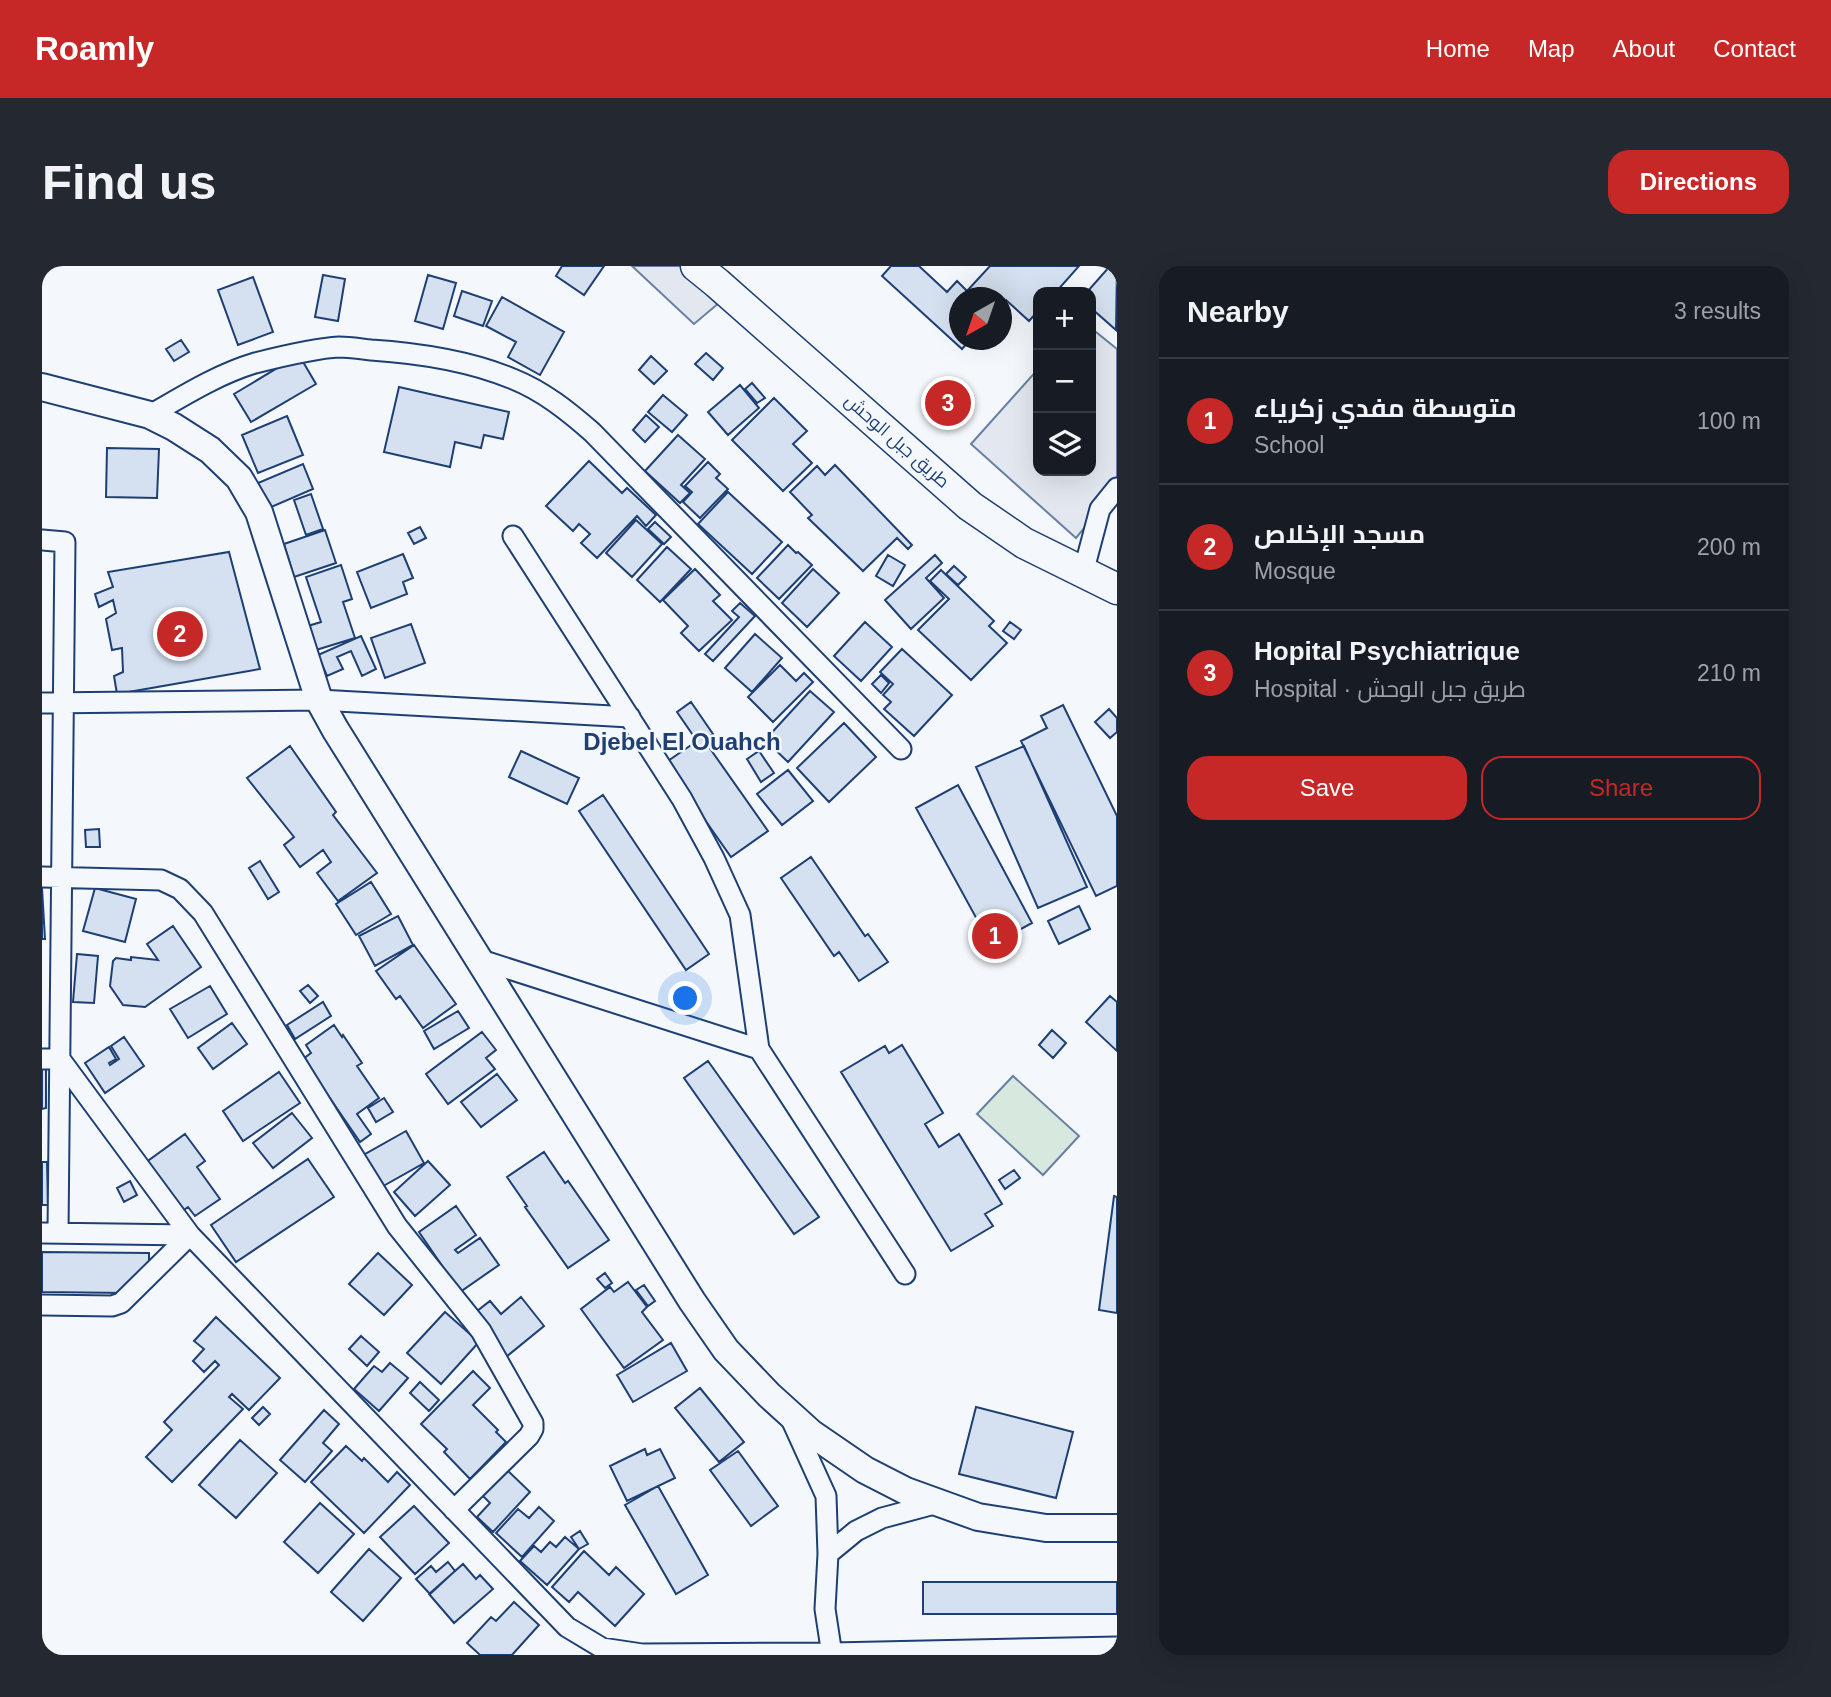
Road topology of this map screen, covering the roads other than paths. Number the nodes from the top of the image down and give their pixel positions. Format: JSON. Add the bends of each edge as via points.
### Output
{"nodes":[{"id":1,"x":696,"y":266,"type":"edge"},
{"id":2,"x":42,"y":387,"type":"edge"},
{"id":3,"x":150,"y":415,"type":"junction"},
{"id":4,"x":1117,"y":488,"type":"edge"},
{"id":5,"x":513,"y":536,"type":"dead end"},
{"id":6,"x":42,"y":540,"type":"edge"},
{"id":7,"x":1083,"y":573,"type":"junction"},
{"id":8,"x":1117,"y":589,"type":"edge"},
{"id":9,"x":319,"y":700,"type":"junction"},
{"id":10,"x":42,"y":703,"type":"edge"},
{"id":11,"x":63,"y":704,"type":"junction"},
{"id":12,"x":630,"y":717,"type":"junction"},
{"id":13,"x":901,"y":749,"type":"dead end"},
{"id":14,"x":52,"y":877,"type":"edge"},
{"id":15,"x":478,"y":959,"type":"junction"},
{"id":16,"x":759,"y":1049,"type":"junction"},
{"id":17,"x":51,"y":1059,"type":"edge"},
{"id":18,"x":50,"y":1233,"type":"edge"},
{"id":19,"x":190,"y":1235,"type":"junction"},
{"id":20,"x":905,"y":1274,"type":"dead end"},
{"id":21,"x":42,"y":1306,"type":"edge"},
{"id":22,"x":787,"y":1411,"type":"junction"},
{"id":23,"x":938,"y":1503,"type":"junction"},
{"id":24,"x":454,"y":1510,"type":"junction"},
{"id":25,"x":1117,"y":1528,"type":"edge"},
{"id":26,"x":828,"y":1554,"type":"junction"},
{"id":27,"x":1117,"y":1647,"type":"edge"},
{"id":28,"x":832,"y":1654,"type":"edge"}],
"edges":[{"from":1,"to":7,"type":"main road","name":"طريق جبل الوحش","via":[[970,506],[1024,543]]},
{"from":2,"to":3,"type":"street"},
{"from":3,"to":9,"type":"street","via":[[210,450],[239,478],[259,512]]},
{"from":3,"to":13,"type":"street","via":[[253,364],[338,347],[411,353],[513,379],[569,411],[592,432]]},
{"from":4,"to":7,"type":"street","via":[[1100,509]]},
{"from":5,"to":12,"type":"street"},
{"from":6,"to":11,"type":"street","via":[[65,542]]},
{"from":7,"to":8,"type":"main road","name":"طريق جبل الوحش"},
{"from":9,"to":11,"type":"street"},
{"from":9,"to":12,"type":"street"},
{"from":9,"to":15,"type":"street"},
{"from":10,"to":11,"type":"street"},
{"from":11,"to":14,"type":"street"},
{"from":12,"to":16,"type":"street","via":[[682,799],[740,915]]},
{"from":14,"to":17,"type":"street"},
{"from":14,"to":24,"type":"street","via":[[161,880],[180,889],[203,913],[397,1226],[481,1331],[533,1429]]},
{"from":15,"to":16,"type":"street"},
{"from":15,"to":22,"type":"street","via":[[692,1301],[726,1350]]},
{"from":16,"to":20,"type":"street"},
{"from":17,"to":18,"type":"street"},
{"from":17,"to":19,"type":"street"},
{"from":18,"to":19,"type":"street"},
{"from":19,"to":21,"type":"street","via":[[121,1303]]},
{"from":19,"to":24,"type":"street"},
{"from":22,"to":23,"type":"street","via":[[865,1470]]},
{"from":22,"to":26,"type":"street","via":[[825,1496]]},
{"from":23,"to":25,"type":"street","via":[[978,1517],[1046,1528]]},
{"from":23,"to":26,"type":"street","via":[[882,1518],[856,1531]]},
{"from":24,"to":28,"type":"street","via":[[567,1627],[602,1648],[642,1654]]},
{"from":26,"to":28,"type":"street","via":[[825,1609]]},
{"from":27,"to":28,"type":"street"}]}
